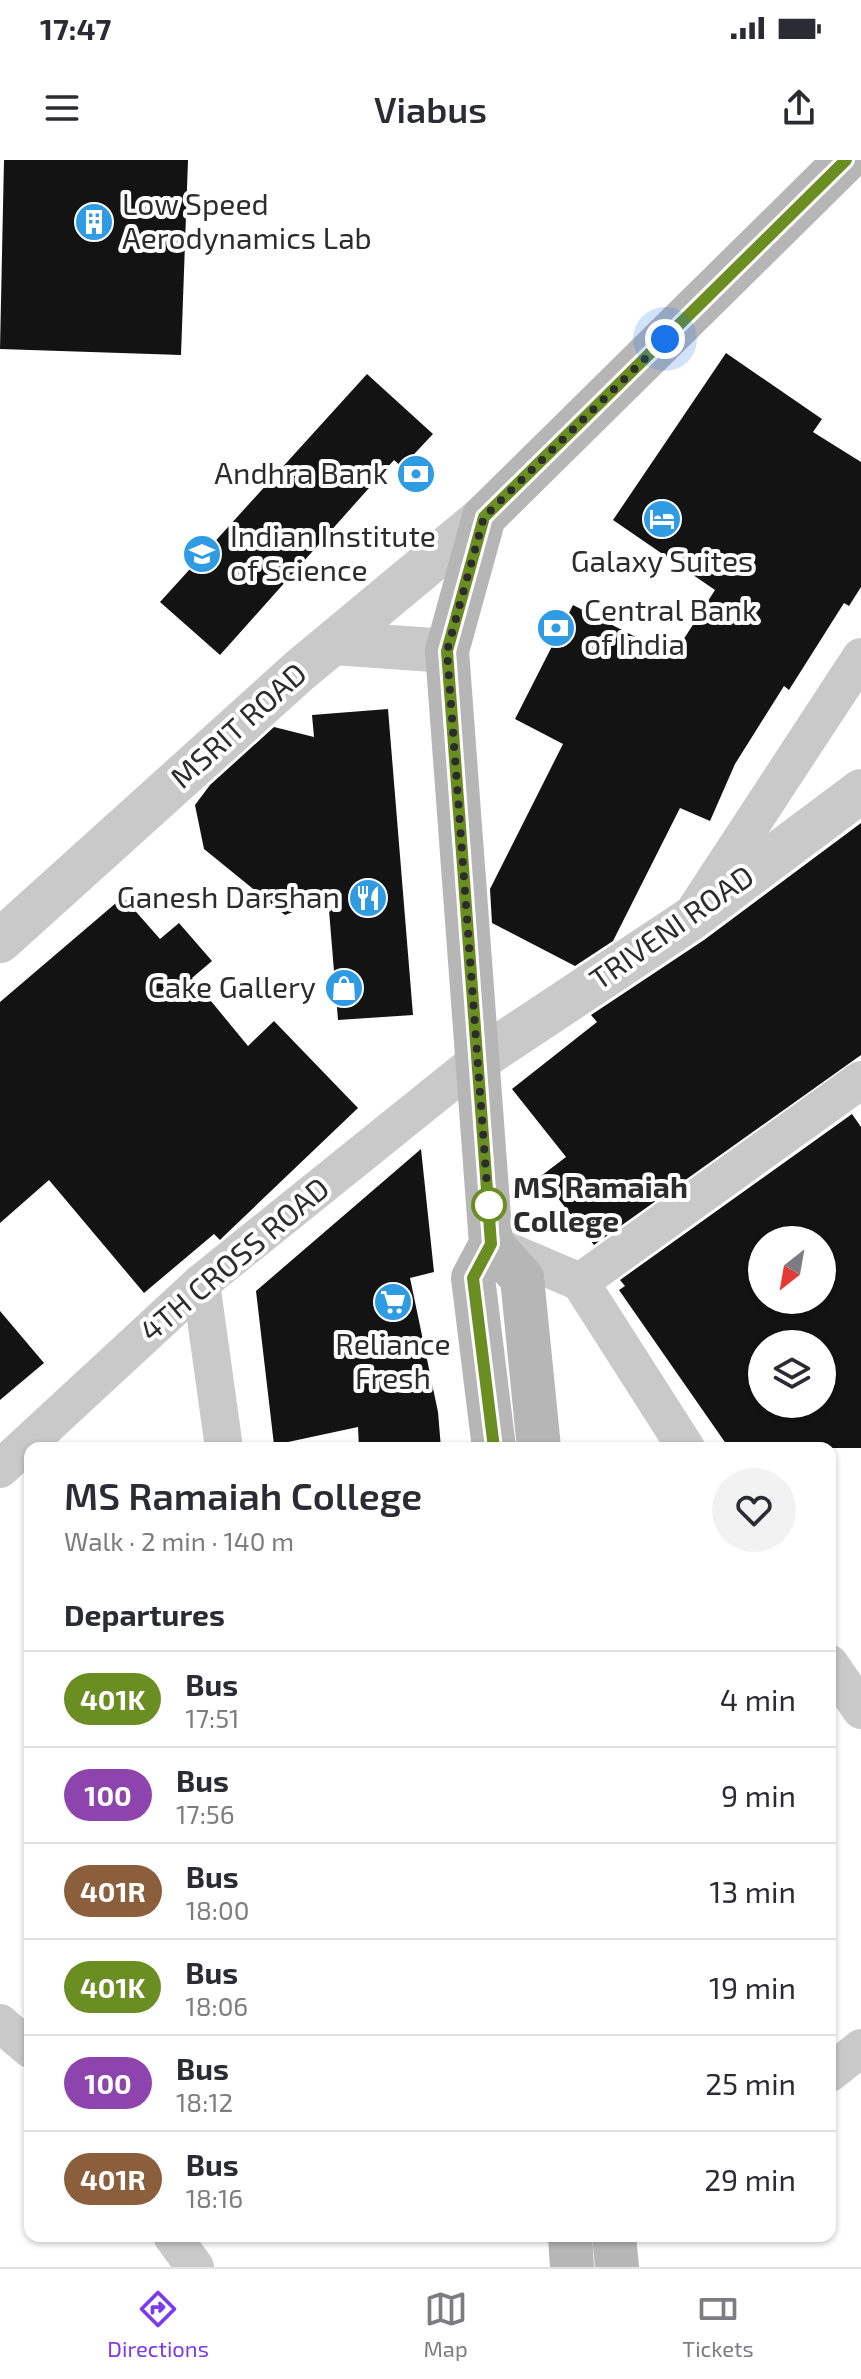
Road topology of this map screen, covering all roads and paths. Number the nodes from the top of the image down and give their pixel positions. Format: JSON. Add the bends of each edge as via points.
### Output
{"nodes":[{"id":1,"x":846,"y":160,"type":"edge"},
{"id":2,"x":484,"y":517,"type":"junction"},
{"id":3,"x":334,"y":643,"type":"junction"},
{"id":4,"x":447,"y":651,"type":"junction"},
{"id":5,"x":861,"y":657,"type":"edge"},
{"id":6,"x":861,"y":791,"type":"edge"},
{"id":7,"x":689,"y":920,"type":"junction"},
{"id":8,"x":0,"y":941,"type":"edge"},
{"id":9,"x":478,"y":1060,"type":"junction"},
{"id":10,"x":861,"y":1080,"type":"edge"},
{"id":11,"x":491,"y":1244,"type":"junction"},
{"id":12,"x":580,"y":1282,"type":"junction"},
{"id":13,"x":201,"y":1283,"type":"junction"},
{"id":14,"x":29,"y":1442,"type":"edge"},
{"id":15,"x":223,"y":1442,"type":"edge"},
{"id":16,"x":493,"y":1442,"type":"edge"},
{"id":17,"x":538,"y":1442,"type":"edge"},
{"id":18,"x":682,"y":1442,"type":"edge"},
{"id":19,"x":24,"y":1447,"type":"edge"},
{"id":20,"x":0,"y":1469,"type":"edge"},
{"id":21,"x":836,"y":1673,"type":"edge"},
{"id":22,"x":861,"y":1710,"type":"edge"},
{"id":23,"x":0,"y":2023,"type":"edge"},
{"id":24,"x":24,"y":2044,"type":"edge"},
{"id":25,"x":861,"y":2048,"type":"edge"},
{"id":26,"x":836,"y":2068,"type":"edge"},
{"id":27,"x":176,"y":2242,"type":"edge"},
{"id":28,"x":570,"y":2242,"type":"edge"},
{"id":29,"x":195,"y":2267,"type":"edge"},
{"id":30,"x":572,"y":2267,"type":"edge"}],
"edges":[{"from":1,"to":2,"type":"main road"},
{"from":2,"to":3,"type":"street","name":"MSRIT ROAD"},
{"from":2,"to":4,"type":"main road"},
{"from":3,"to":4,"type":"street"},
{"from":3,"to":8,"type":"street","name":"MSRIT ROAD"},
{"from":4,"to":9,"type":"main road"},
{"from":5,"to":7,"type":"street"},
{"from":6,"to":7,"type":"street","name":"TRIVENI ROAD"},
{"from":7,"to":9,"type":"street","name":"TRIVENI ROAD"},
{"from":9,"to":11,"type":"main road"},
{"from":9,"to":13,"type":"street","name":"4TH CROSS ROAD"},
{"from":10,"to":12,"type":"street"},
{"from":11,"to":12,"type":"street"},
{"from":11,"to":16,"type":"main road","via":[[473,1278]]},
{"from":11,"to":17,"type":"main road","via":[[522,1278]]},
{"from":12,"to":18,"type":"street"},
{"from":13,"to":14,"type":"street","name":"4TH CROSS ROAD"},
{"from":13,"to":15,"type":"street"},
{"from":19,"to":20,"type":"street","name":"4TH CROSS ROAD"},
{"from":21,"to":22,"type":"street"},
{"from":23,"to":24,"type":"street"},
{"from":25,"to":26,"type":"street"},
{"from":27,"to":29,"type":"street"},
{"from":28,"to":30,"type":"main road"}]}
